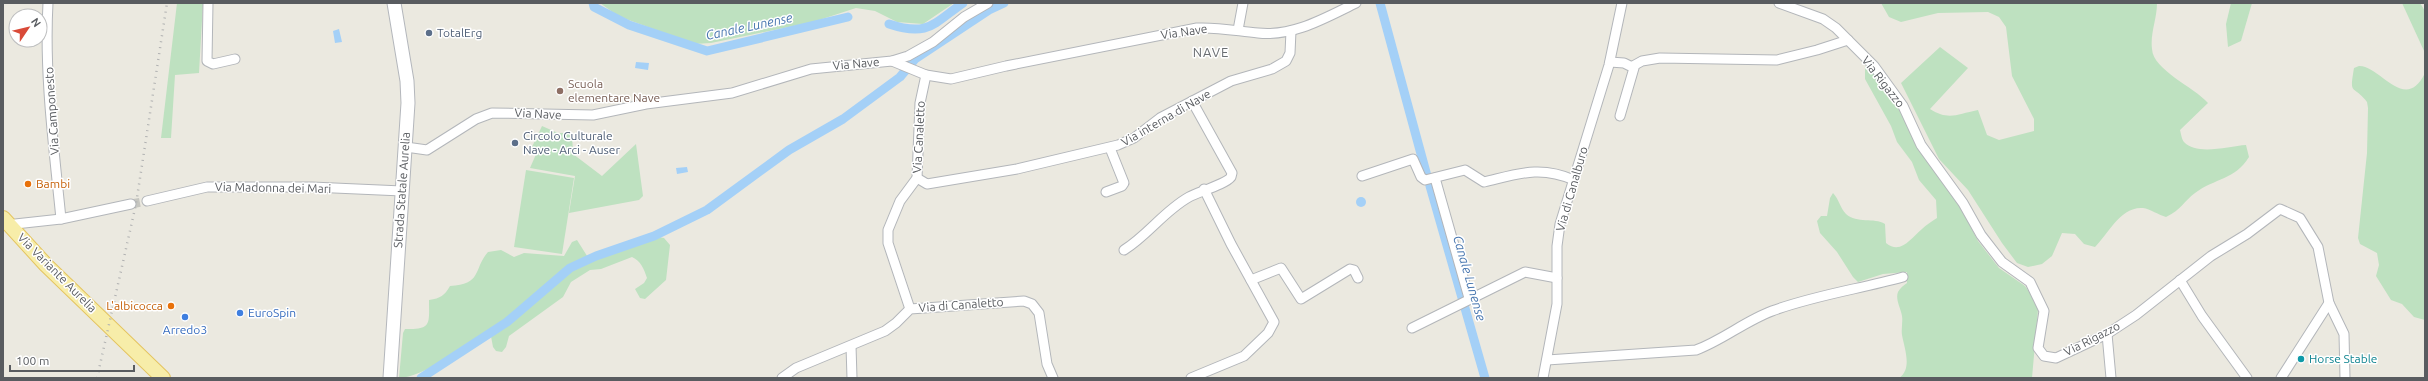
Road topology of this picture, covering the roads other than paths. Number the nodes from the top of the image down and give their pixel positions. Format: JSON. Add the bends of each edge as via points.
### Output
{"nodes":[{"id":1,"x":48,"y":3,"type":"edge"},
{"id":2,"x":208,"y":3,"type":"edge"},
{"id":3,"x":394,"y":3,"type":"edge"},
{"id":4,"x":988,"y":3,"type":"edge"},
{"id":5,"x":1242,"y":3,"type":"edge"},
{"id":6,"x":1356,"y":3,"type":"edge"},
{"id":7,"x":1622,"y":3,"type":"edge"},
{"id":8,"x":1779,"y":3,"type":"edge"},
{"id":9,"x":1238,"y":30,"type":"junction"},
{"id":10,"x":1291,"y":31,"type":"junction"},
{"id":11,"x":1848,"y":40,"type":"junction"},
{"id":12,"x":235,"y":59,"type":"dead end"},
{"id":13,"x":1610,"y":62,"type":"junction"},
{"id":14,"x":896,"y":64,"type":"junction"},
{"id":15,"x":1633,"y":66,"type":"junction"},
{"id":16,"x":926,"y":75,"type":"junction"},
{"id":17,"x":1192,"y":101,"type":"junction"},
{"id":18,"x":1620,"y":116,"type":"dead end"},
{"id":19,"x":406,"y":147,"type":"junction"},
{"id":20,"x":1110,"y":148,"type":"junction"},
{"id":21,"x":1362,"y":176,"type":"dead end"},
{"id":22,"x":917,"y":178,"type":"junction"},
{"id":23,"x":1435,"y":178,"type":"junction"},
{"id":24,"x":1574,"y":180,"type":"junction"},
{"id":25,"x":1204,"y":189,"type":"junction"},
{"id":26,"x":402,"y":191,"type":"junction"},
{"id":27,"x":1106,"y":192,"type":"dead end"},
{"id":28,"x":146,"y":201,"type":"tunnel mouth"},
{"id":29,"x":131,"y":204,"type":"tunnel mouth"},
{"id":30,"x":61,"y":219,"type":"junction"},
{"id":31,"x":5,"y":222,"type":"edge"},
{"id":32,"x":1124,"y":250,"type":"dead end"},
{"id":33,"x":1903,"y":277,"type":"dead end"},
{"id":34,"x":1358,"y":278,"type":"dead end"},
{"id":35,"x":1557,"y":278,"type":"junction"},
{"id":36,"x":1251,"y":280,"type":"junction"},
{"id":37,"x":2180,"y":280,"type":"junction"},
{"id":38,"x":1469,"y":298,"type":"junction"},
{"id":39,"x":2328,"y":303,"type":"junction"},
{"id":40,"x":910,"y":309,"type":"junction"},
{"id":41,"x":1412,"y":328,"type":"dead end"},
{"id":42,"x":2107,"y":334,"type":"junction"},
{"id":43,"x":851,"y":346,"type":"junction"},
{"id":44,"x":1547,"y":360,"type":"junction"},
{"id":45,"x":163,"y":378,"type":"edge"},
{"id":46,"x":390,"y":378,"type":"edge"},
{"id":47,"x":782,"y":378,"type":"edge"},
{"id":48,"x":852,"y":378,"type":"edge"},
{"id":49,"x":1053,"y":378,"type":"edge"},
{"id":50,"x":1191,"y":378,"type":"edge"},
{"id":51,"x":1543,"y":378,"type":"edge"},
{"id":52,"x":2111,"y":378,"type":"edge"},
{"id":53,"x":2247,"y":378,"type":"edge"},
{"id":54,"x":2281,"y":378,"type":"edge"},
{"id":55,"x":2345,"y":378,"type":"edge"}],
"edges":[{"from":1,"to":30,"type":"street","name":"Via Camponesto","via":[[53,143]]},
{"from":2,"to":12,"type":"street","via":[[208,61],[213,64]]},
{"from":3,"to":19,"type":"main road","name":"Strada Statale Aurelia","via":[[407,81]]},
{"from":4,"to":14,"type":"street","via":[[964,17],[933,42]]},
{"from":5,"to":9,"type":"street"},
{"from":6,"to":10,"type":"street","name":"Via Nave","via":[[1313,24]]},
{"from":7,"to":13,"type":"street","name":"Via di Canalburo"},
{"from":8,"to":11,"type":"street","name":"Via Rigazzo","via":[[1823,19]]},
{"from":9,"to":10,"type":"street","name":"Via Nave","via":[[1258,34]]},
{"from":9,"to":16,"type":"street","name":"Via Nave","via":[[1197,28],[1006,66],[951,80]]},
{"from":10,"to":17,"type":"street","name":"Via interna di Nave","via":[[1290,53],[1286,61],[1272,69],[1231,81]]},
{"from":11,"to":15,"type":"street","via":[[1778,60],[1660,58],[1642,61]]},
{"from":11,"to":42,"type":"street","name":"Via Rigazzo","via":[[1874,66],[1903,106],[1921,145],[1963,203],[1981,235],[2002,262],[2030,282],[2044,311],[2038,348],[2044,356],[2056,358]]},
{"from":13,"to":15,"type":"street"},
{"from":13,"to":24,"type":"street","name":"Via di Canalburo"},
{"from":14,"to":16,"type":"street","name":"Via Nave"},
{"from":14,"to":19,"type":"street","name":"Via Nave","via":[[811,69],[732,93],[646,104],[593,115],[492,113],[476,119],[427,150]]},
{"from":15,"to":18,"type":"street","via":[[1634,71]]},
{"from":16,"to":22,"type":"street","name":"Via Canaletto","via":[[920,102]]},
{"from":17,"to":20,"type":"street","name":"Via interna di Nave","via":[[1160,118],[1134,138]]},
{"from":17,"to":25,"type":"street","via":[[1232,174],[1230,180]]},
{"from":19,"to":26,"type":"main road","name":"Strada Statale Aurelia"},
{"from":20,"to":22,"type":"street","name":"Via interna di Nave","via":[[1017,169],[927,184]]},
{"from":20,"to":27,"type":"street","via":[[1124,183]]},
{"from":21,"to":23,"type":"street","via":[[1413,159],[1422,180]]},
{"from":22,"to":40,"type":"street","name":"Via Canaletto","via":[[900,201],[888,230],[888,243]]},
{"from":23,"to":24,"type":"street","via":[[1465,170],[1484,182],[1524,173],[1556,172]]},
{"from":23,"to":38,"type":"street"},
{"from":24,"to":35,"type":"street","name":"Via di Canalburo","via":[[1560,224]]},
{"from":25,"to":32,"type":"street","via":[[1169,211],[1138,241]]},
{"from":25,"to":36,"type":"street"},
{"from":26,"to":28,"type":"street","name":"Via Madonna dei Mari","via":[[312,187],[207,187]]},
{"from":26,"to":46,"type":"main road","name":"Strada Statale Aurelia"},
{"from":29,"to":30,"type":"street"},
{"from":30,"to":31,"type":"street"},
{"from":31,"to":45,"type":"main road","name":"Via Variante Aurelia"},
{"from":33,"to":44,"type":"street","via":[[1857,290],[1808,299],[1772,311],[1713,344],[1696,350]]},
{"from":34,"to":36,"type":"street","via":[[1350,268],[1301,299],[1281,268]]},
{"from":35,"to":38,"type":"street","via":[[1525,272]]},
{"from":35,"to":44,"type":"street","name":"Via di Canalburo","via":[[1557,304]]},
{"from":36,"to":50,"type":"street","via":[[1273,319],[1271,329],[1244,356]]},
{"from":37,"to":39,"type":"street","name":"Via Rigazzo","via":[[2280,209],[2300,218],[2318,247]]},
{"from":37,"to":42,"type":"street","name":"Via Rigazzo"},
{"from":37,"to":53,"type":"street","via":[[2202,316]]},
{"from":38,"to":41,"type":"street"},
{"from":39,"to":54,"type":"street"},
{"from":39,"to":55,"type":"street","name":"Via Rigazzo","via":[[2344,334]]},
{"from":40,"to":43,"type":"street","name":"Via di Canaletto","via":[[885,331]]},
{"from":40,"to":49,"type":"street","name":"Via di Canaletto","via":[[1024,301],[1032,304],[1039,313],[1047,364]]},
{"from":42,"to":52,"type":"street"},
{"from":43,"to":47,"type":"street","name":"Via di Canaletto","via":[[796,368]]},
{"from":43,"to":48,"type":"street"},
{"from":44,"to":51,"type":"street","name":"Via di Canalburo"}]}
